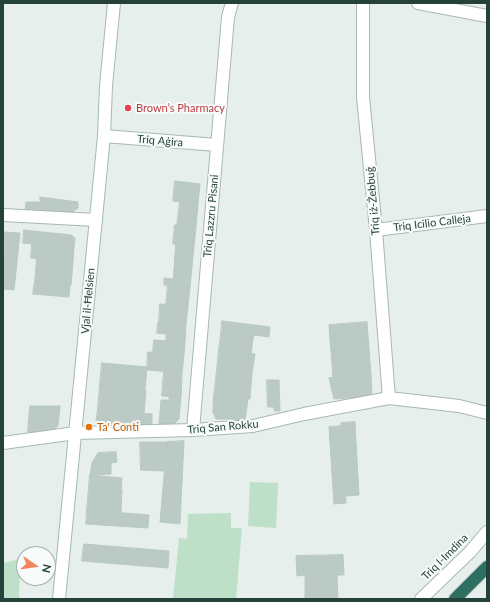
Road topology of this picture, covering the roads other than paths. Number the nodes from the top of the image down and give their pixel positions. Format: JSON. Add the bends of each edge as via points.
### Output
{"nodes":[{"id":1,"x":114,"y":3,"type":"edge"},
{"id":2,"x":232,"y":3,"type":"edge"},
{"id":3,"x":363,"y":3,"type":"edge"},
{"id":4,"x":418,"y":3,"type":"edge"},
{"id":5,"x":487,"y":16,"type":"edge"},
{"id":6,"x":104,"y":136,"type":"junction"},
{"id":7,"x":217,"y":146,"type":"junction"},
{"id":8,"x":3,"y":215,"type":"edge"},
{"id":9,"x":487,"y":216,"type":"edge"},
{"id":10,"x":96,"y":220,"type":"junction"},
{"id":11,"x":376,"y":230,"type":"junction"},
{"id":12,"x":389,"y":398,"type":"junction"},
{"id":13,"x":487,"y":413,"type":"edge"},
{"id":14,"x":193,"y":430,"type":"junction"},
{"id":15,"x":76,"y":433,"type":"junction"},
{"id":16,"x":3,"y":442,"type":"edge"},
{"id":17,"x":487,"y":532,"type":"edge"},
{"id":18,"x":487,"y":567,"type":"edge"},
{"id":19,"x":59,"y":599,"type":"edge"},
{"id":20,"x":421,"y":599,"type":"edge"},
{"id":21,"x":455,"y":599,"type":"edge"}],
"edges":[{"from":1,"to":6,"type":"street","name":"Vjal il-Ħelsien"},
{"from":2,"to":7,"type":"street","name":"Triq Lazzru Pisani","via":[[228,17]]},
{"from":3,"to":11,"type":"street","name":"Triq iż-Żebbuġ","via":[[364,97]]},
{"from":4,"to":5,"type":"street"},
{"from":6,"to":7,"type":"street","name":"Triq Aġira"},
{"from":6,"to":10,"type":"street","name":"Vjal il-Ħelsien"},
{"from":7,"to":14,"type":"street","name":"Triq Lazzru Pisani"},
{"from":8,"to":10,"type":"street"},
{"from":9,"to":11,"type":"street","name":"Triq Icilio Calleja"},
{"from":10,"to":15,"type":"street","name":"Vjal il-Ħelsien"},
{"from":11,"to":12,"type":"street","name":"Triq iż-Żebbuġ"},
{"from":12,"to":13,"type":"street","name":"Triq San Rokku","via":[[459,406]]},
{"from":12,"to":14,"type":"street","name":"Triq San Rokku","via":[[253,426]]},
{"from":14,"to":15,"type":"street","name":"Triq San Rokku"},
{"from":15,"to":16,"type":"street","name":"Triq San Rokku"},
{"from":15,"to":19,"type":"street","name":"Vjal il-Ħelsien"},
{"from":17,"to":20,"type":"street","name":"Triq l-Imdina"},
{"from":18,"to":21,"type":"highway"}]}
